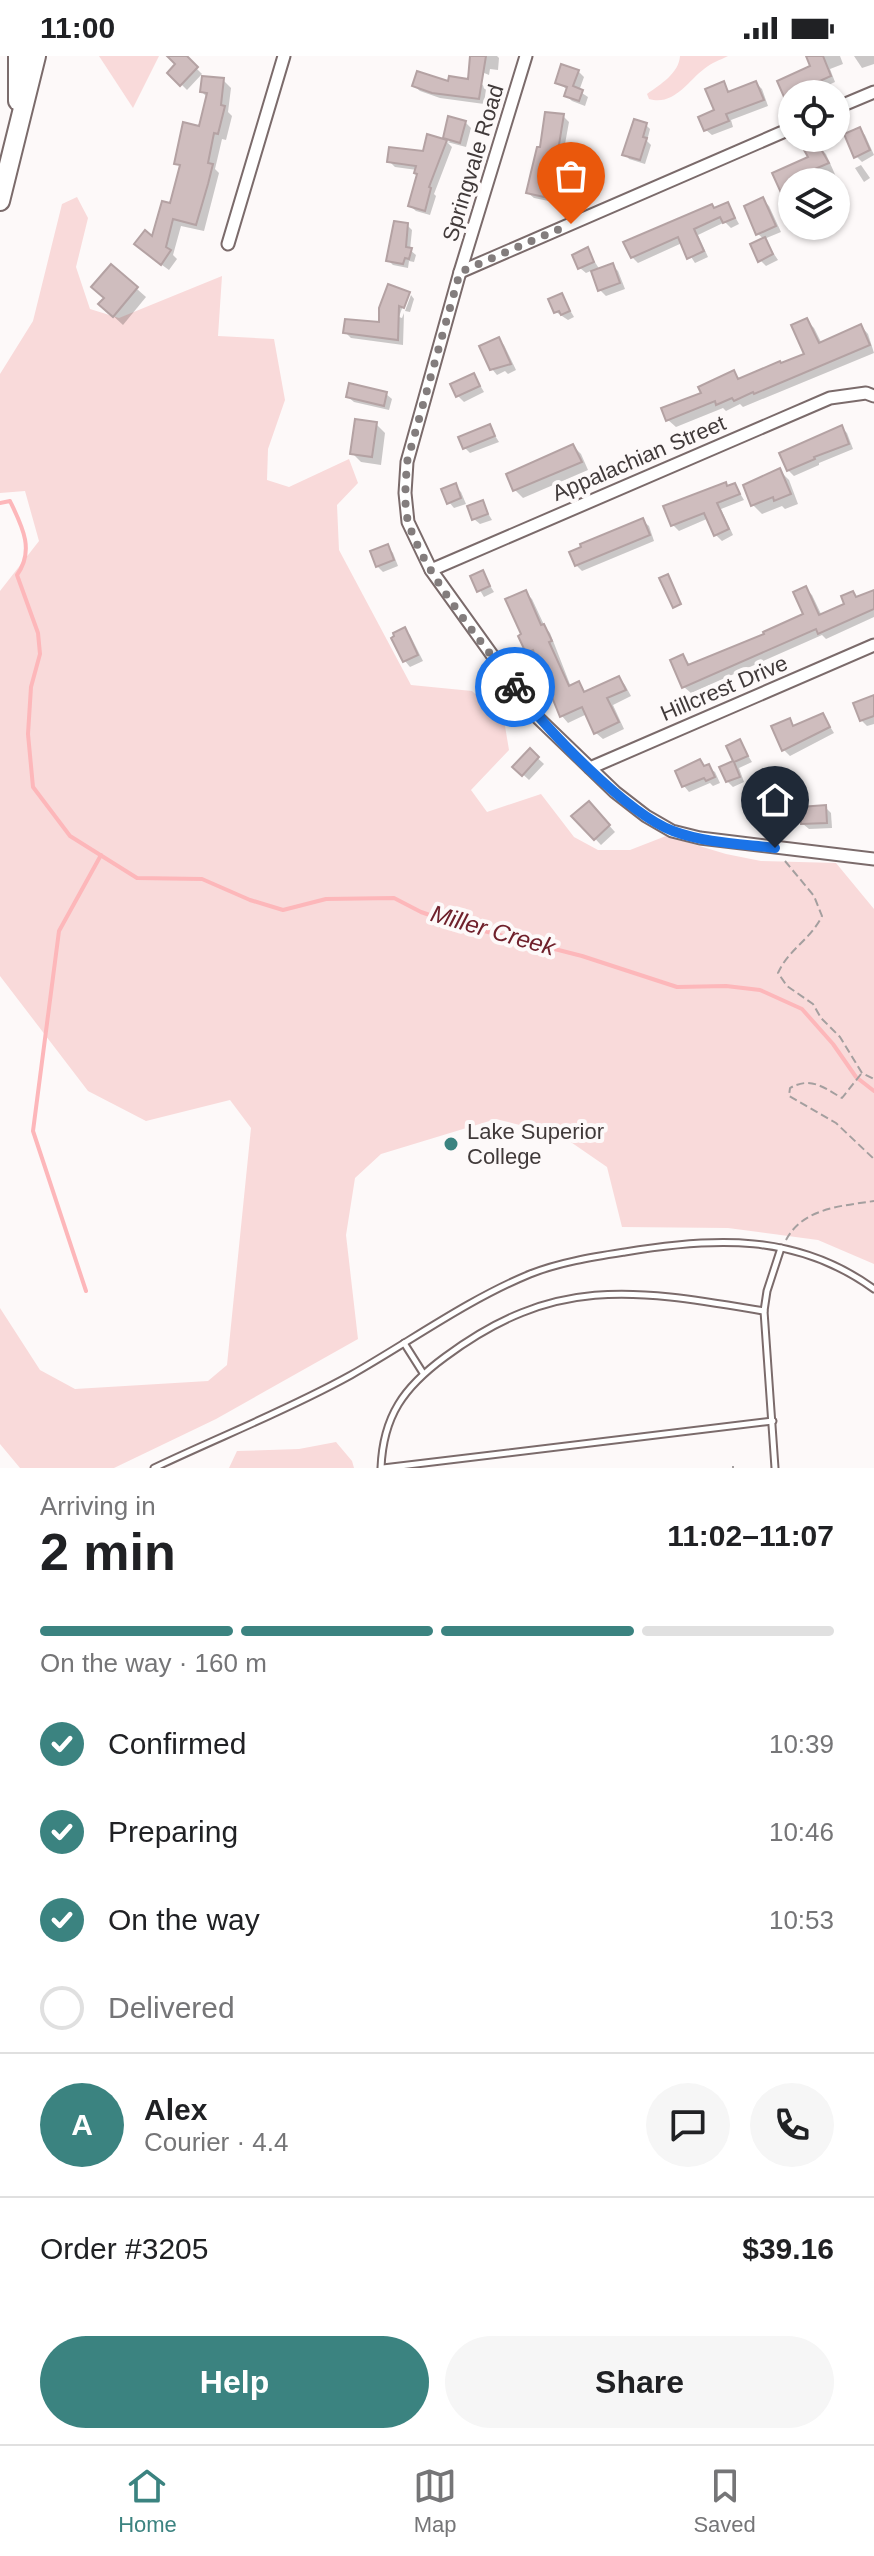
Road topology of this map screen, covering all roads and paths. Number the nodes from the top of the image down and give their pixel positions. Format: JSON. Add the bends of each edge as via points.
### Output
{"nodes":[{"id":1,"x":18,"y":56,"type":"edge"},
{"id":2,"x":36,"y":56,"type":"edge"},
{"id":3,"x":284,"y":56,"type":"edge"},
{"id":4,"x":526,"y":56,"type":"edge"},
{"id":5,"x":874,"y":92,"type":"edge"},
{"id":6,"x":850,"y":102,"type":"edge"},
{"id":7,"x":18,"y":127,"type":"junction"},
{"id":8,"x":778,"y":134,"type":"edge"},
{"id":9,"x":0,"y":201,"type":"edge"},
{"id":10,"x":228,"y":244,"type":"dead end"},
{"id":11,"x":460,"y":272,"type":"junction"},
{"id":12,"x":870,"y":395,"type":"edge"},
{"id":13,"x":431,"y":570,"type":"junction"},
{"id":14,"x":874,"y":645,"type":"edge"},
{"id":15,"x":590,"y":768,"type":"junction"},
{"id":16,"x":775,"y":848,"type":"junction"},
{"id":17,"x":874,"y":859,"type":"edge"},
{"id":18,"x":862,"y":1073,"type":"junction"},
{"id":19,"x":874,"y":1079,"type":"edge"},
{"id":20,"x":874,"y":1159,"type":"edge"},
{"id":21,"x":874,"y":1201,"type":"edge"},
{"id":22,"x":781,"y":1248,"type":"junction"},
{"id":23,"x":874,"y":1289,"type":"edge"},
{"id":24,"x":764,"y":1311,"type":"junction"},
{"id":25,"x":404,"y":1343,"type":"junction"},
{"id":26,"x":423,"y":1373,"type":"junction"},
{"id":27,"x":773,"y":1421,"type":"junction"},
{"id":28,"x":154,"y":1468,"type":"edge"},
{"id":29,"x":382,"y":1468,"type":"edge"},
{"id":30,"x":775,"y":1468,"type":"edge"}],
"edges":[{"from":1,"to":7,"type":"highway"},
{"from":2,"to":7,"type":"highway"},
{"from":3,"to":10,"type":"street"},
{"from":4,"to":11,"type":"street","name":"Springvale Road"},
{"from":5,"to":6,"type":"street"},
{"from":7,"to":9,"type":"highway"},
{"from":8,"to":11,"type":"street"},
{"from":11,"to":13,"type":"street","name":"Springvale Road","via":[[407,462],[408,522]]},
{"from":12,"to":13,"type":"street","name":"Appalachian Street","via":[[830,398]]},
{"from":13,"to":15,"type":"street","name":"Springvale Road","via":[[536,716]]},
{"from":14,"to":15,"type":"street","name":"Hillcrest Drive"},
{"from":15,"to":16,"type":"street","name":"Springvale Road","via":[[672,831]]},
{"from":16,"to":17,"type":"street","name":"Springvale Road"},
{"from":16,"to":18,"type":"path","via":[[814,896],[822,916],[778,973],[813,1004]]},
{"from":18,"to":19,"type":"path"},
{"from":18,"to":20,"type":"path","via":[[842,1098],[822,1084],[795,1084],[789,1096],[836,1123]]},
{"from":21,"to":22,"type":"path","via":[[801,1219]]},
{"from":22,"to":23,"type":"lane","via":[[844,1271]]},
{"from":22,"to":24,"type":"lane"},
{"from":22,"to":25,"type":"lane","via":[[698,1242],[567,1262],[490,1293]]},
{"from":24,"to":26,"type":"lane","via":[[644,1293],[559,1301],[526,1309],[487,1328]]},
{"from":24,"to":27,"type":"lane"},
{"from":25,"to":26,"type":"lane"},
{"from":25,"to":28,"type":"lane","via":[[349,1376]]},
{"from":26,"to":29,"type":"lane","via":[[394,1412],[383,1444]]},
{"from":27,"to":29,"type":"lane"},
{"from":27,"to":30,"type":"lane"}]}
